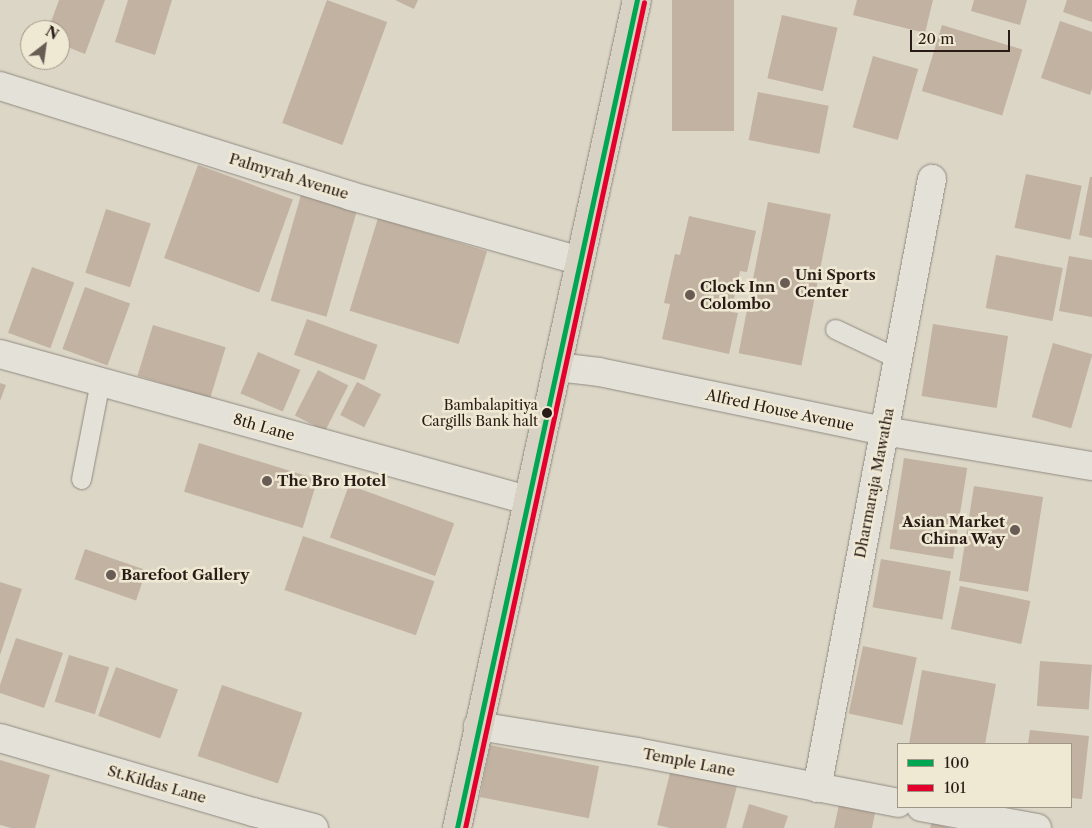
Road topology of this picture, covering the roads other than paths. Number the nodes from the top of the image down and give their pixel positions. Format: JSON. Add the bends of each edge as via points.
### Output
{"nodes":[{"id":1,"x":637,"y":0,"type":"edge"},
{"id":2,"x":0,"y":86,"type":"edge"},
{"id":3,"x":932,"y":179,"type":"dead end"},
{"id":4,"x":580,"y":261,"type":"junction"},
{"id":5,"x":835,"y":330,"type":"dead end"},
{"id":6,"x":0,"y":354,"type":"edge"},
{"id":7,"x":897,"y":358,"type":"junction"},
{"id":8,"x":557,"y":367,"type":"junction"},
{"id":9,"x":100,"y":381,"type":"junction"},
{"id":10,"x":884,"y":431,"type":"junction"},
{"id":11,"x":1092,"y":466,"type":"edge"},
{"id":12,"x":81,"y":479,"type":"dead end"},
{"id":13,"x":527,"y":500,"type":"junction"},
{"id":14,"x":478,"y":726,"type":"junction"},
{"id":15,"x":0,"y":738,"type":"edge"},
{"id":16,"x":817,"y":788,"type":"junction"},
{"id":17,"x":897,"y":802,"type":"edge"},
{"id":18,"x":926,"y":808,"type":"edge"},
{"id":19,"x":314,"y":828,"type":"edge"},
{"id":20,"x":457,"y":828,"type":"edge"},
{"id":21,"x":1036,"y":828,"type":"edge"}],
"edges":[{"from":1,"to":4,"type":"highway"},
{"from":2,"to":4,"type":"street","name":"Palmyrah Avenue","via":[[351,196]]},
{"from":3,"to":7,"type":"street","name":"Dharmaraja Mawatha"},
{"from":4,"to":8,"type":"highway"},
{"from":5,"to":7,"type":"lane"},
{"from":6,"to":9,"type":"street","name":"8th Lane"},
{"from":7,"to":10,"type":"street","name":"Dharmaraja Mawatha"},
{"from":8,"to":10,"type":"street","name":"Alfred House Avenue","via":[[598,372]]},
{"from":8,"to":13,"type":"highway"},
{"from":9,"to":12,"type":"lane"},
{"from":9,"to":13,"type":"street","name":"8th Lane"},
{"from":10,"to":11,"type":"street","name":"Alfred House Avenue"},
{"from":10,"to":16,"type":"street","name":"Dharmaraja Mawatha"},
{"from":13,"to":14,"type":"highway"},
{"from":14,"to":16,"type":"street","name":"Temple Lane","via":[[636,752]]},
{"from":14,"to":20,"type":"highway"},
{"from":15,"to":19,"type":"street","name":"St.Kildas Lane"},
{"from":16,"to":17,"type":"street","name":"Temple Lane"},
{"from":18,"to":21,"type":"street"}]}
